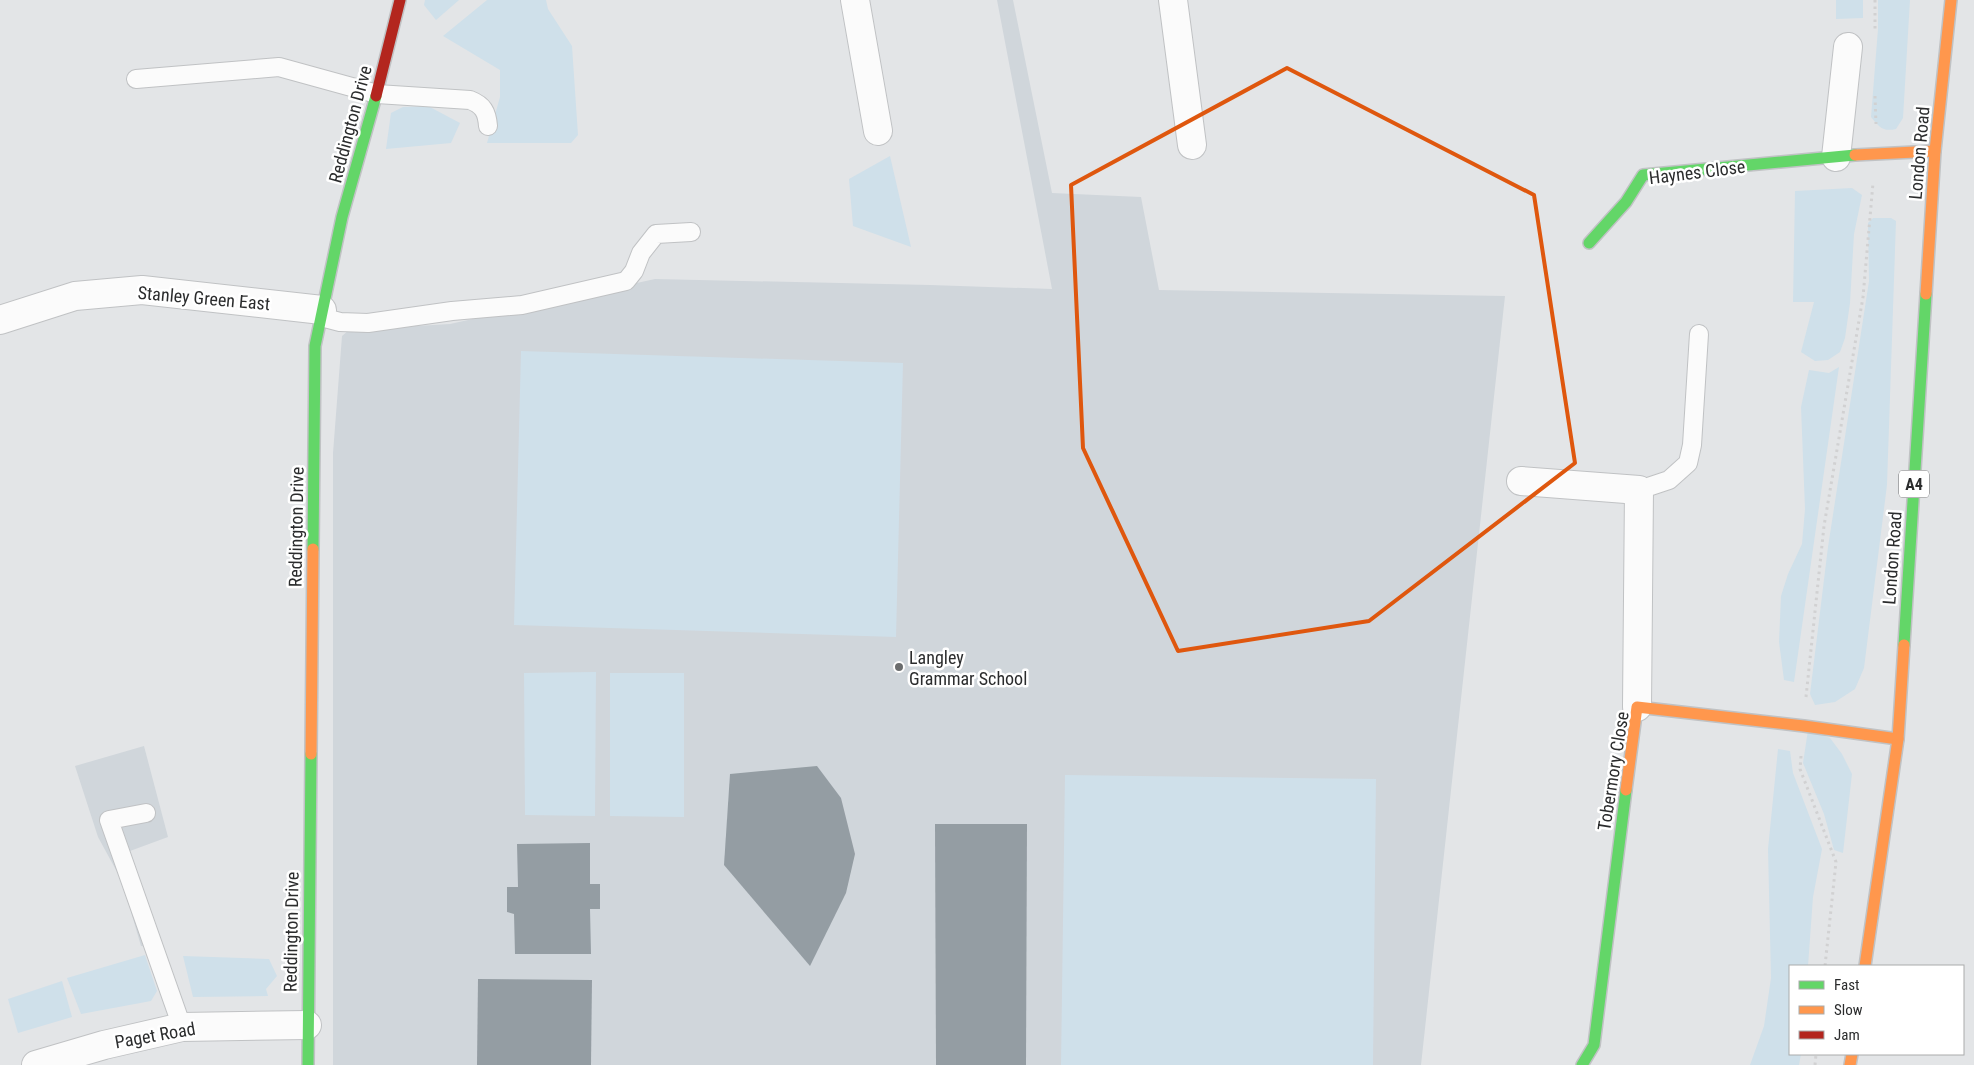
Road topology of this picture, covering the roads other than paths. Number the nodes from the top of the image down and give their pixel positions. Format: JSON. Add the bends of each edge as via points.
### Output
{"nodes":[{"id":1,"x":400,"y":0,"type":"edge"},
{"id":2,"x":855,"y":0,"type":"edge"},
{"id":3,"x":1173,"y":0,"type":"edge"},
{"id":4,"x":1951,"y":0,"type":"edge"},
{"id":5,"x":1848,"y":48,"type":"dead end"},
{"id":6,"x":136,"y":79,"type":"dead end"},
{"id":7,"x":377,"y":94,"type":"junction"},
{"id":8,"x":488,"y":126,"type":"dead end"},
{"id":9,"x":878,"y":131,"type":"dead end"},
{"id":10,"x":1192,"y":146,"type":"dead end"},
{"id":11,"x":1935,"y":151,"type":"junction"},
{"id":12,"x":1836,"y":157,"type":"junction"},
{"id":13,"x":691,"y":232,"type":"dead end"},
{"id":14,"x":1589,"y":243,"type":"dead end"},
{"id":15,"x":322,"y":314,"type":"junction"},
{"id":16,"x":0,"y":320,"type":"edge"},
{"id":17,"x":1699,"y":334,"type":"dead end"},
{"id":18,"x":1521,"y":481,"type":"dead end"},
{"id":19,"x":1639,"y":490,"type":"junction"},
{"id":20,"x":1637,"y":707,"type":"junction"},
{"id":21,"x":1898,"y":739,"type":"junction"},
{"id":22,"x":146,"y":813,"type":"dead end"},
{"id":23,"x":1865,"y":965,"type":"edge"},
{"id":24,"x":307,"y":1025,"type":"junction"},
{"id":25,"x":182,"y":1026,"type":"junction"},
{"id":26,"x":36,"y":1065,"type":"edge"},
{"id":27,"x":308,"y":1065,"type":"edge"},
{"id":28,"x":1582,"y":1065,"type":"edge"}],
"edges":[{"from":1,"to":7,"type":"street","name":"Reddington Drive"},
{"from":2,"to":9,"type":"street"},
{"from":3,"to":10,"type":"street"},
{"from":4,"to":11,"type":"street","name":"London Road","number":"A4"},
{"from":5,"to":12,"type":"street"},
{"from":6,"to":7,"type":"lane","via":[[279,67]]},
{"from":7,"to":8,"type":"lane","via":[[470,100],[486,110]]},
{"from":7,"to":15,"type":"street","name":"Reddington Drive","via":[[342,217]]},
{"from":11,"to":12,"type":"street","name":"Haynes Close"},
{"from":11,"to":21,"type":"street","name":"London Road","number":"A4"},
{"from":12,"to":14,"type":"street","name":"Haynes Close","via":[[1644,176],[1626,202]]},
{"from":13,"to":15,"type":"lane","via":[[656,234],[626,281],[522,306],[452,311],[368,323],[340,322]]},
{"from":15,"to":16,"type":"street","name":"Stanley Green East","via":[[142,290],[75,296]]},
{"from":15,"to":24,"type":"street","name":"Reddington Drive","via":[[316,346]]},
{"from":17,"to":19,"type":"lane","via":[[1688,463],[1669,480]]},
{"from":18,"to":19,"type":"street"},
{"from":19,"to":20,"type":"street"},
{"from":20,"to":21,"type":"street","name":"Tobermory Close"},
{"from":20,"to":28,"type":"street","name":"Tobermory Close","via":[[1594,1045]]},
{"from":21,"to":23,"type":"street","name":"London Road","number":"A4"},
{"from":22,"to":25,"type":"lane","via":[[110,820]]},
{"from":24,"to":25,"type":"street","name":"Paget Road"},
{"from":24,"to":27,"type":"street","name":"Reddington Drive"},
{"from":25,"to":26,"type":"street","name":"Paget Road","via":[[104,1044]]}]}
